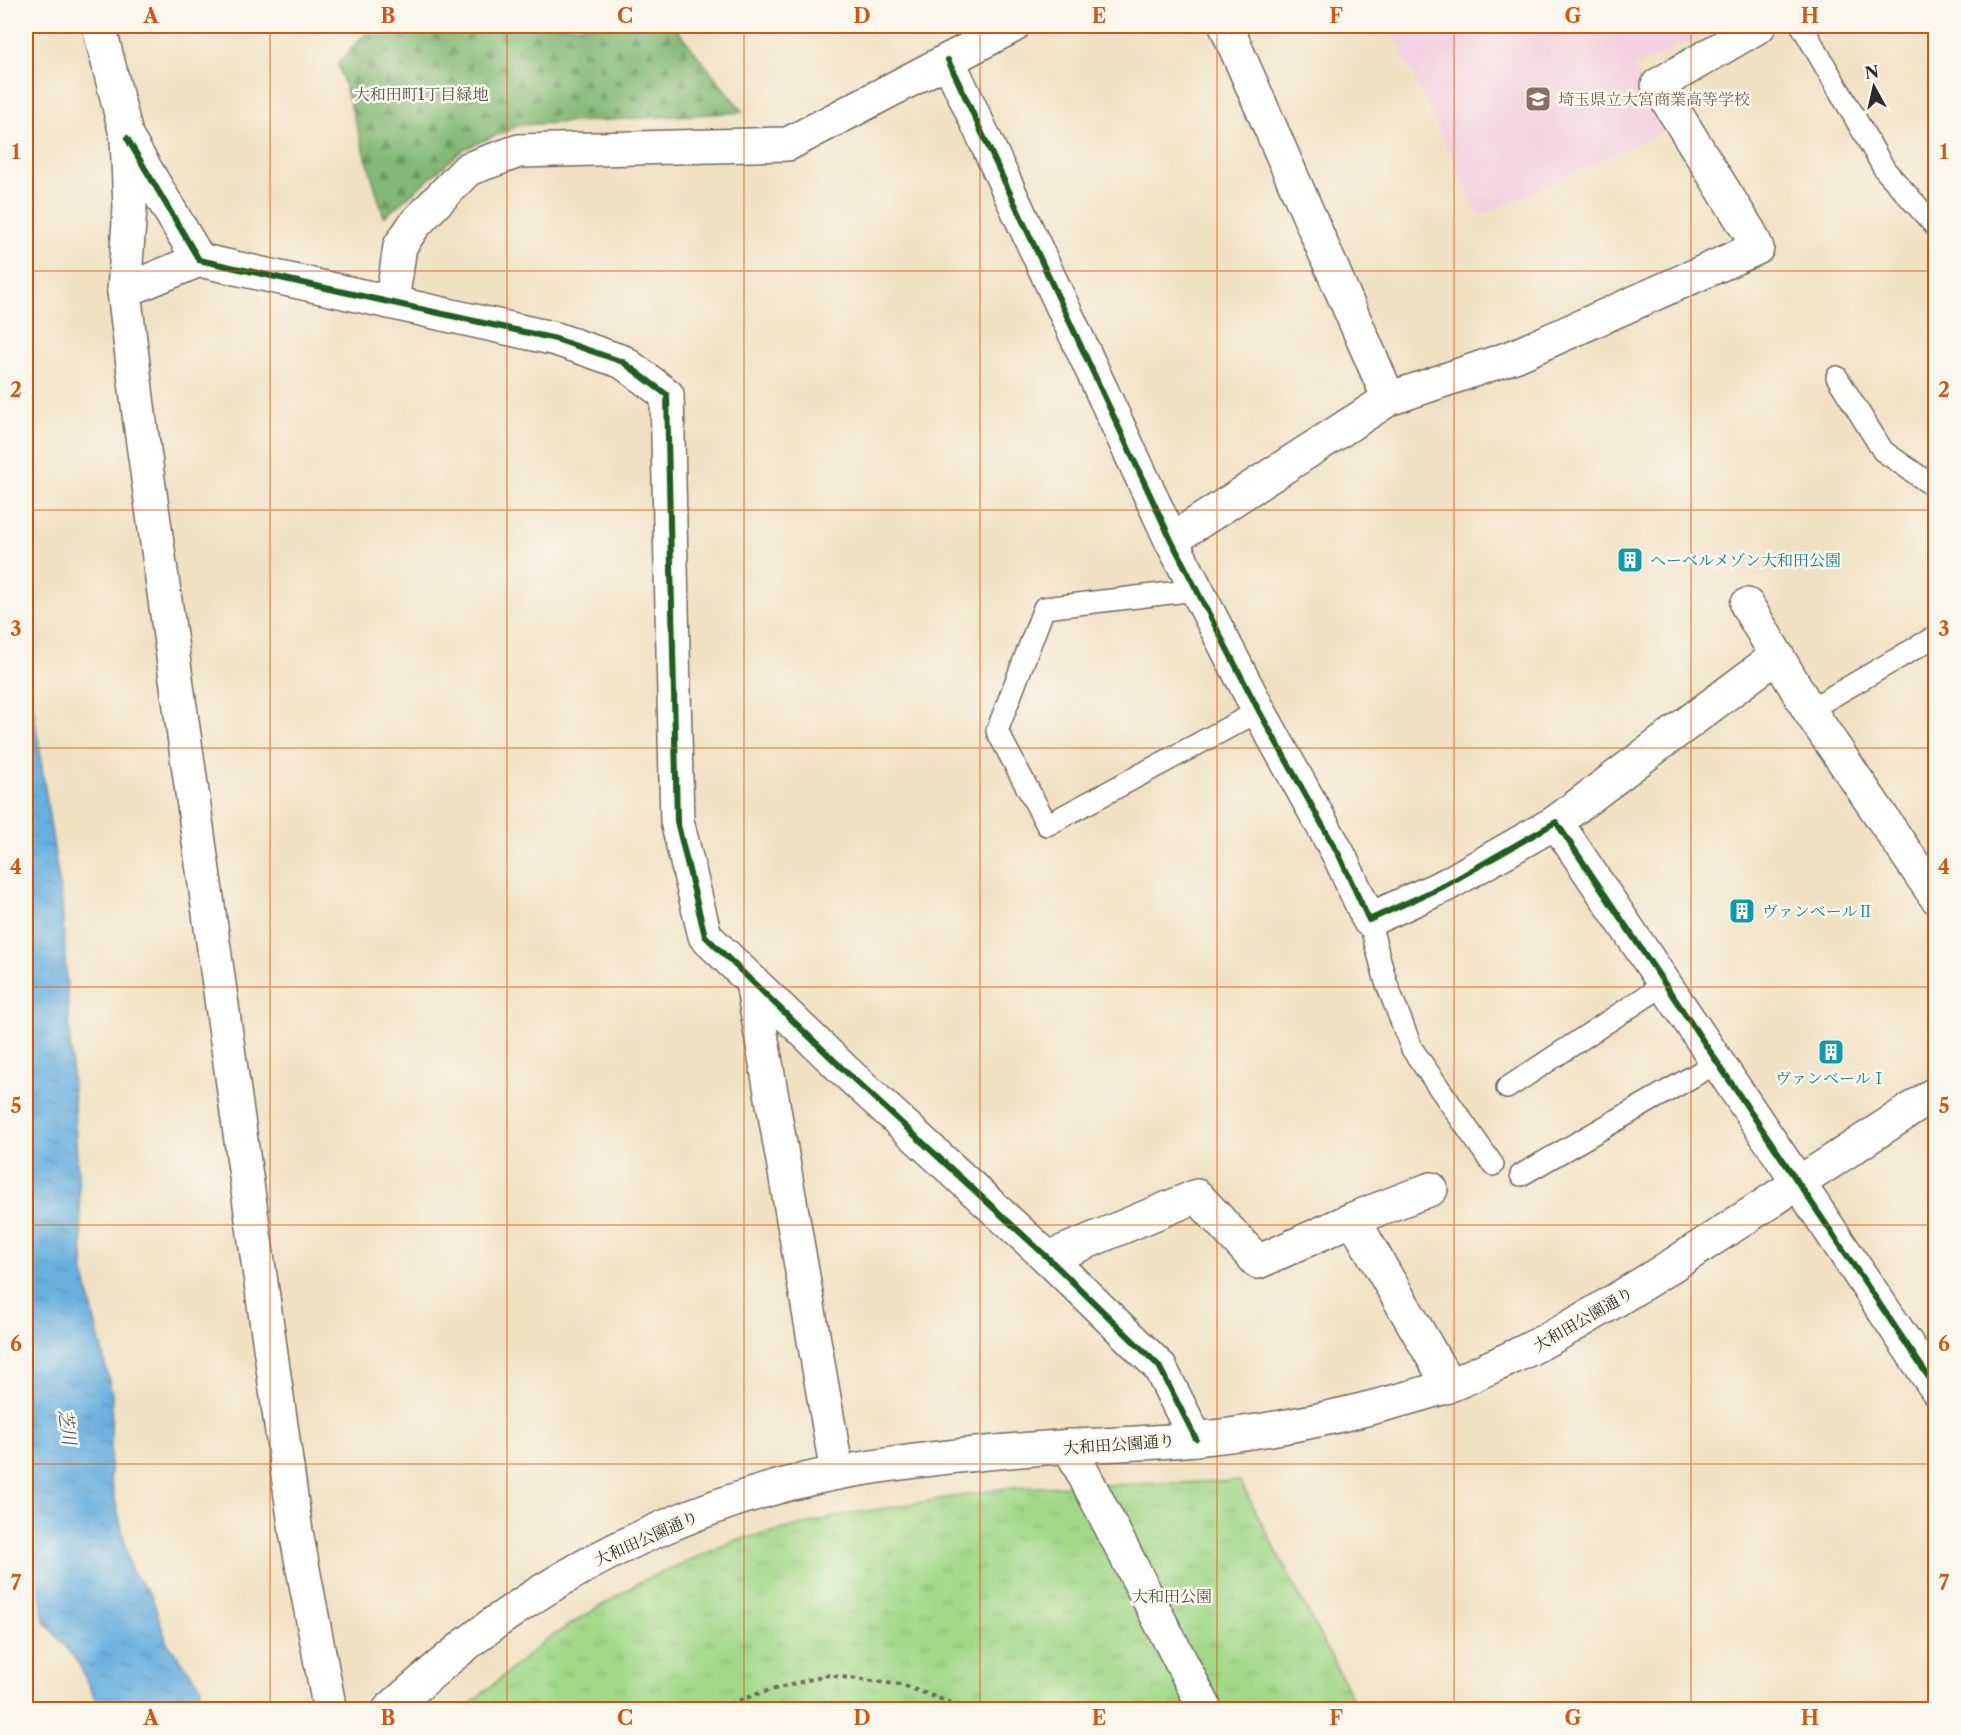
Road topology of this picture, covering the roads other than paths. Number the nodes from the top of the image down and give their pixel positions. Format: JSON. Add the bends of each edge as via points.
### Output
{"nodes":[{"id":1,"x":99,"y":26,"type":"edge"},
{"id":2,"x":1013,"y":26,"type":"edge"},
{"id":3,"x":1226,"y":26,"type":"edge"},
{"id":4,"x":1759,"y":26,"type":"edge"},
{"id":5,"x":1802,"y":26,"type":"edge"},
{"id":6,"x":948,"y":60,"type":"junction"},
{"id":7,"x":127,"y":138,"type":"junction"},
{"id":8,"x":1935,"y":227,"type":"edge"},
{"id":9,"x":199,"y":260,"type":"junction"},
{"id":10,"x":124,"y":291,"type":"junction"},
{"id":11,"x":392,"y":302,"type":"junction"},
{"id":12,"x":1837,"y":377,"type":"dead end"},
{"id":13,"x":1389,"y":399,"type":"junction"},
{"id":14,"x":1935,"y":488,"type":"edge"},
{"id":15,"x":1171,"y":540,"type":"junction"},
{"id":16,"x":1196,"y":590,"type":"junction"},
{"id":17,"x":1747,"y":605,"type":"dead end"},
{"id":18,"x":1935,"y":636,"type":"edge"},
{"id":19,"x":1777,"y":656,"type":"junction"},
{"id":20,"x":1809,"y":710,"type":"junction"},
{"id":21,"x":1259,"y":711,"type":"junction"},
{"id":22,"x":1556,"y":822,"type":"junction"},
{"id":23,"x":1935,"y":897,"type":"edge"},
{"id":24,"x":1369,"y":920,"type":"junction"},
{"id":25,"x":752,"y":982,"type":"junction"},
{"id":26,"x":1665,"y":984,"type":"junction"},
{"id":27,"x":1718,"y":1062,"type":"junction"},
{"id":28,"x":1508,"y":1088,"type":"dead end"},
{"id":29,"x":1935,"y":1093,"type":"edge"},
{"id":30,"x":1493,"y":1165,"type":"dead end"},
{"id":31,"x":1521,"y":1175,"type":"dead end"},
{"id":32,"x":1800,"y":1183,"type":"junction"},
{"id":33,"x":1431,"y":1189,"type":"dead end"},
{"id":34,"x":1353,"y":1219,"type":"junction"},
{"id":35,"x":1048,"y":1258,"type":"junction"},
{"id":36,"x":1449,"y":1385,"type":"junction"},
{"id":37,"x":1935,"y":1388,"type":"edge"},
{"id":38,"x":1196,"y":1439,"type":"junction"},
{"id":39,"x":1069,"y":1446,"type":"junction"},
{"id":40,"x":837,"y":1473,"type":"junction"},
{"id":41,"x":328,"y":1710,"type":"edge"},
{"id":42,"x":389,"y":1710,"type":"edge"},
{"id":43,"x":1206,"y":1710,"type":"edge"}],
"edges":[{"from":1,"to":7,"type":"street"},
{"from":2,"to":6,"type":"street"},
{"from":3,"to":13,"type":"street"},
{"from":4,"to":13,"type":"street","via":[[1658,85],[1757,248],[1515,356]]},
{"from":5,"to":8,"type":"lane","via":[[1885,170]]},
{"from":6,"to":11,"type":"street","via":[[788,144],[519,151],[468,170],[415,224],[400,246]]},
{"from":6,"to":15,"type":"street"},
{"from":7,"to":9,"type":"street"},
{"from":7,"to":10,"type":"street","via":[[130,208]]},
{"from":9,"to":10,"type":"street"},
{"from":9,"to":11,"type":"street"},
{"from":10,"to":41,"type":"street","via":[[296,1532]]},
{"from":11,"to":25,"type":"street","via":[[556,339],[623,362],[667,395],[677,821],[705,936]]},
{"from":12,"to":14,"type":"lane","via":[[1883,451]]},
{"from":13,"to":15,"type":"street"},
{"from":15,"to":16,"type":"street"},
{"from":16,"to":21,"type":"street"},
{"from":16,"to":21,"type":"lane","via":[[1044,608],[997,731],[1047,825]]},
{"from":17,"to":19,"type":"street"},
{"from":18,"to":20,"type":"lane"},
{"from":19,"to":20,"type":"street"},
{"from":19,"to":22,"type":"street"},
{"from":20,"to":23,"type":"street"},
{"from":21,"to":24,"type":"street","via":[[1339,855]]},
{"from":22,"to":24,"type":"street","via":[[1446,885]]},
{"from":22,"to":26,"type":"street"},
{"from":24,"to":30,"type":"lane","via":[[1386,982],[1412,1049]]},
{"from":25,"to":35,"type":"street"},
{"from":25,"to":40,"type":"street"},
{"from":26,"to":27,"type":"street"},
{"from":26,"to":28,"type":"lane"},
{"from":27,"to":31,"type":"lane"},
{"from":27,"to":32,"type":"street"},
{"from":29,"to":32,"type":"street","name":"大和田公園通り"},
{"from":32,"to":36,"type":"street","name":"大和田公園通り","via":[[1589,1318],[1519,1355]]},
{"from":32,"to":37,"type":"street"},
{"from":33,"to":34,"type":"street"},
{"from":34,"to":35,"type":"street","via":[[1258,1262],[1197,1196]]},
{"from":34,"to":36,"type":"street"},
{"from":35,"to":38,"type":"street","via":[[1160,1366]]},
{"from":36,"to":38,"type":"street","name":"大和田公園通り","via":[[1287,1427]]},
{"from":38,"to":39,"type":"street","name":"大和田公園通り"},
{"from":39,"to":40,"type":"street","name":"大和田公園通り"},
{"from":39,"to":43,"type":"street"},
{"from":40,"to":42,"type":"street","name":"大和田公園通り","via":[[729,1502],[577,1570],[509,1612]]}]}
